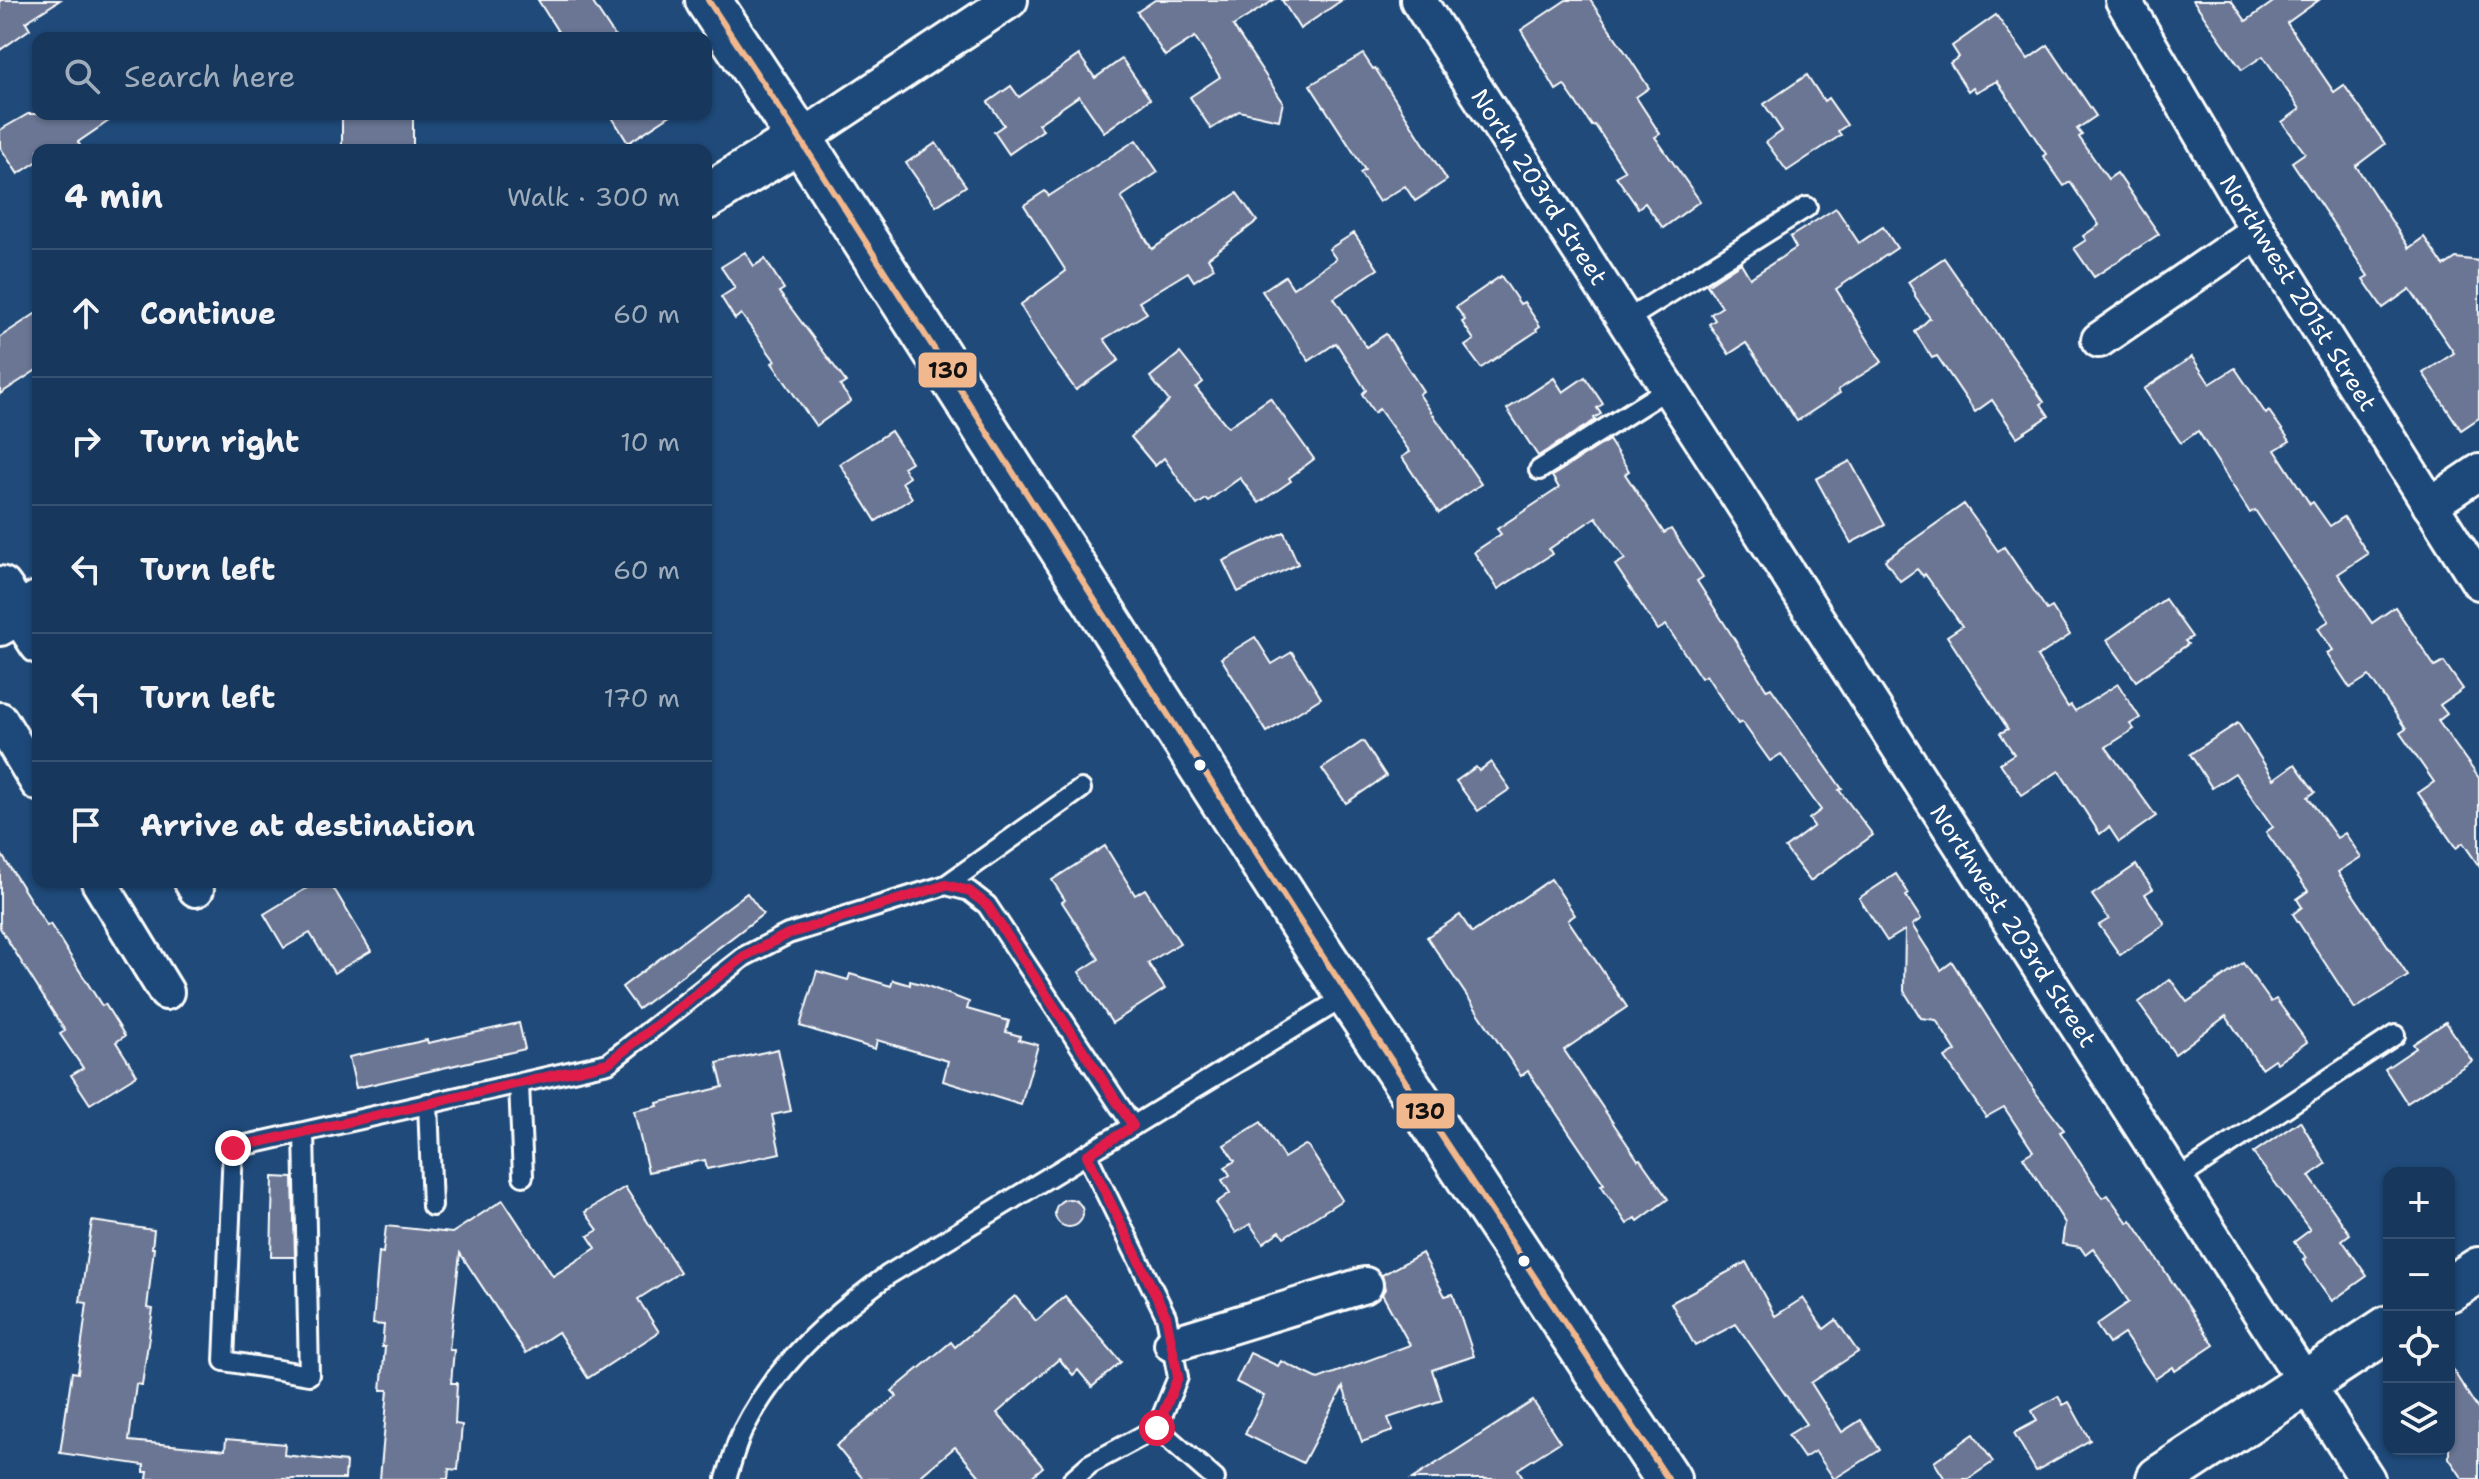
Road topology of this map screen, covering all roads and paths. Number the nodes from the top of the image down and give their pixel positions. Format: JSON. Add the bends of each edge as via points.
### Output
{"nodes":[{"id":1,"x":708,"y":0,"type":"edge"},
{"id":2,"x":1010,"y":0,"type":"edge"},
{"id":3,"x":1418,"y":0,"type":"edge"},
{"id":4,"x":2123,"y":0,"type":"edge"},
{"id":5,"x":800,"y":139,"type":"junction"},
{"id":6,"x":712,"y":193,"type":"edge"},
{"id":7,"x":1807,"y":207,"type":"dead end"},
{"id":8,"x":2258,"y":231,"type":"junction"},
{"id":9,"x":1625,"y":321,"type":"junction"},
{"id":10,"x":2099,"y":340,"type":"dead end"},
{"id":11,"x":1664,"y":381,"type":"junction"},
{"id":12,"x":1539,"y":470,"type":"dead end"},
{"id":13,"x":2479,"y":472,"type":"edge"},
{"id":14,"x":2430,"y":505,"type":"junction"},
{"id":15,"x":2479,"y":582,"type":"edge"},
{"id":16,"x":0,"y":720,"type":"edge"},
{"id":17,"x":32,"y":773,"type":"edge"},
{"id":18,"x":1081,"y":789,"type":"dead end"},
{"id":19,"x":946,"y":885,"type":"junction"},
{"id":20,"x":103,"y":888,"type":"edge"},
{"id":21,"x":166,"y":992,"type":"dead end"},
{"id":22,"x":1348,"y":995,"type":"junction"},
{"id":23,"x":2395,"y":1035,"type":"dead end"},
{"id":24,"x":519,"y":1084,"type":"junction"},
{"id":25,"x":428,"y":1103,"type":"junction"},
{"id":26,"x":1133,"y":1126,"type":"junction"},
{"id":27,"x":304,"y":1132,"type":"junction"},
{"id":28,"x":1087,"y":1155,"type":"junction"},
{"id":29,"x":523,"y":1176,"type":"dead end"},
{"id":30,"x":2176,"y":1180,"type":"junction"},
{"id":31,"x":432,"y":1206,"type":"dead end"},
{"id":32,"x":2479,"y":1270,"type":"edge"},
{"id":33,"x":1365,"y":1285,"type":"dead end"},
{"id":34,"x":2455,"y":1285,"type":"edge"},
{"id":35,"x":2383,"y":1332,"type":"edge"},
{"id":36,"x":1172,"y":1344,"type":"junction"},
{"id":37,"x":2305,"y":1383,"type":"junction"},
{"id":38,"x":1157,"y":1428,"type":"junction"},
{"id":39,"x":726,"y":1479,"type":"edge"},
{"id":40,"x":1073,"y":1479,"type":"edge"},
{"id":41,"x":1215,"y":1479,"type":"edge"},
{"id":42,"x":1668,"y":1479,"type":"edge"},
{"id":43,"x":2159,"y":1479,"type":"edge"},
{"id":44,"x":2367,"y":1479,"type":"edge"}],
"edges":[{"from":1,"to":5,"type":"street"},
{"from":2,"to":5,"type":"street"},
{"from":3,"to":9,"type":"street","name":"North 203rd Street"},
{"from":4,"to":8,"type":"street","name":"Northwest 201st Street"},
{"from":5,"to":6,"type":"street"},
{"from":5,"to":22,"type":"street"},
{"from":7,"to":9,"type":"lane"},
{"from":8,"to":10,"type":"street"},
{"from":8,"to":14,"type":"street","name":"Northwest 201st Street"},
{"from":9,"to":11,"type":"street","name":"North 203rd Street"},
{"from":11,"to":12,"type":"lane"},
{"from":11,"to":30,"type":"street","name":"Northwest 203rd Street"},
{"from":13,"to":14,"type":"street"},
{"from":14,"to":15,"type":"street","name":"Northwest 201st Street"},
{"from":16,"to":17,"type":"street"},
{"from":18,"to":19,"type":"lane"},
{"from":19,"to":24,"type":"lane","via":[[788,934],[745,956],[608,1063]]},
{"from":19,"to":26,"type":"lane","via":[[969,891],[987,905]]},
{"from":20,"to":21,"type":"street"},
{"from":22,"to":26,"type":"lane"},
{"from":22,"to":42,"type":"street"},
{"from":23,"to":30,"type":"lane"},
{"from":24,"to":25,"type":"lane"},
{"from":24,"to":29,"type":"lane"},
{"from":25,"to":27,"type":"lane"},
{"from":25,"to":31,"type":"lane"},
{"from":26,"to":28,"type":"lane"},
{"from":27,"to":27,"type":"lane","via":[[233,1148],[224,1361],[309,1375]]},
{"from":28,"to":36,"type":"lane","via":[[1166,1316]]},
{"from":28,"to":39,"type":"lane","via":[[888,1275],[835,1313],[779,1371],[742,1433]]},
{"from":30,"to":37,"type":"street","name":"Northwest 203rd Street"},
{"from":32,"to":34,"type":"street"},
{"from":33,"to":36,"type":"street"},
{"from":35,"to":37,"type":"street"},
{"from":36,"to":38,"type":"lane","via":[[1178,1377]]},
{"from":37,"to":43,"type":"street"},
{"from":37,"to":44,"type":"street","name":"Northwest 203rd Street"},
{"from":38,"to":40,"type":"lane"},
{"from":38,"to":41,"type":"lane"}]}
